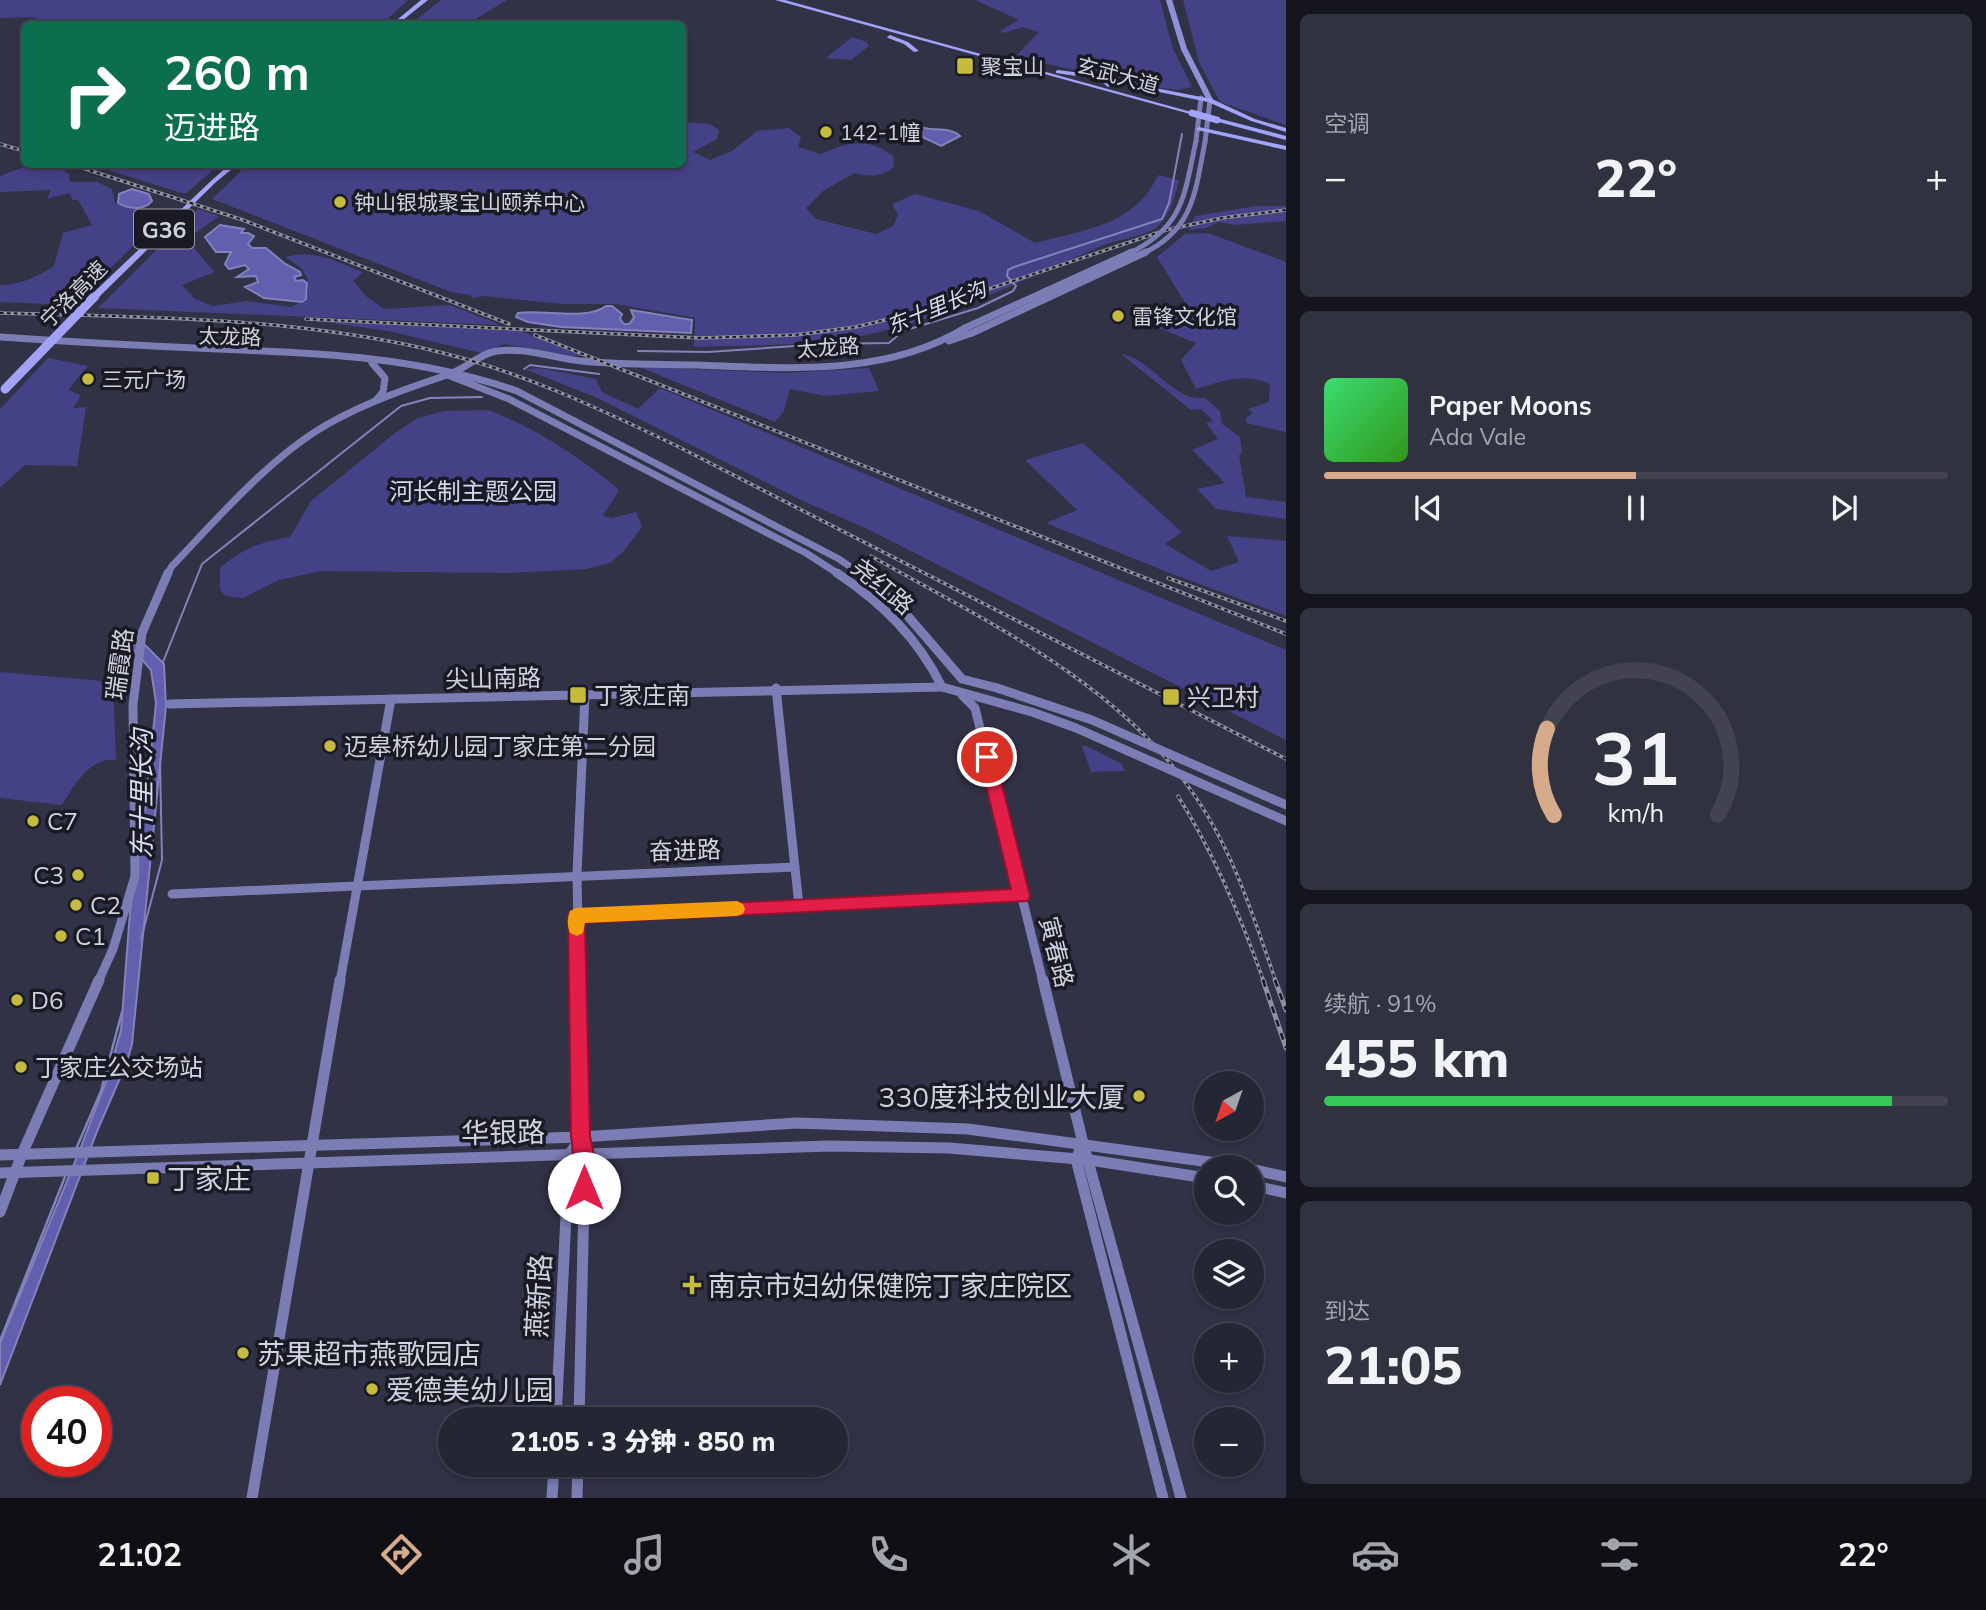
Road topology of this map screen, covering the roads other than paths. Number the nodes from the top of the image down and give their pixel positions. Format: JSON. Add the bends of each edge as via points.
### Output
{"nodes":[{"id":1,"x":423,"y":0,"type":"edge"},
{"id":2,"x":435,"y":0,"type":"edge"},
{"id":3,"x":778,"y":0,"type":"edge"},
{"id":4,"x":794,"y":0,"type":"edge"},
{"id":5,"x":1163,"y":0,"type":"edge"},
{"id":6,"x":1169,"y":0,"type":"edge"},
{"id":7,"x":815,"y":10,"type":"junction"},
{"id":8,"x":398,"y":21,"type":"edge"},
{"id":9,"x":408,"y":21,"type":"edge"},
{"id":10,"x":916,"y":51,"type":"dead end"},
{"id":11,"x":1058,"y":72,"type":"junction"},
{"id":12,"x":1198,"y":85,"type":"junction"},
{"id":13,"x":1106,"y":87,"type":"junction"},
{"id":14,"x":1201,"y":98,"type":"junction"},
{"id":15,"x":1210,"y":100,"type":"junction"},
{"id":16,"x":1199,"y":129,"type":"junction"},
{"id":17,"x":1208,"y":131,"type":"junction"},
{"id":18,"x":1286,"y":134,"type":"edge"},
{"id":19,"x":1286,"y":148,"type":"edge"},
{"id":20,"x":223,"y":168,"type":"edge"},
{"id":21,"x":230,"y":168,"type":"edge"},
{"id":22,"x":92,"y":295,"type":"junction"},
{"id":23,"x":0,"y":339,"type":"edge"},
{"id":24,"x":940,"y":343,"type":"junction"},
{"id":25,"x":372,"y":363,"type":"junction"},
{"id":26,"x":457,"y":371,"type":"junction"},
{"id":27,"x":446,"y":374,"type":"junction"},
{"id":28,"x":2,"y":390,"type":"edge"},
{"id":29,"x":377,"y":399,"type":"junction"},
{"id":30,"x":942,"y":687,"type":"junction"},
{"id":31,"x":776,"y":688,"type":"junction"},
{"id":32,"x":585,"y":695,"type":"junction"},
{"id":33,"x":962,"y":695,"type":"junction"},
{"id":34,"x":391,"y":699,"type":"junction"},
{"id":35,"x":170,"y":704,"type":"dead end"},
{"id":36,"x":1286,"y":805,"type":"edge"},
{"id":37,"x":1286,"y":821,"type":"edge"},
{"id":38,"x":795,"y":867,"type":"junction"},
{"id":39,"x":577,"y":874,"type":"junction"},
{"id":40,"x":356,"y":887,"type":"junction"},
{"id":41,"x":172,"y":894,"type":"dead end"},
{"id":42,"x":1021,"y":896,"type":"junction"},
{"id":43,"x":799,"y":906,"type":"junction"},
{"id":44,"x":576,"y":916,"type":"junction"},
{"id":45,"x":580,"y":1137,"type":"junction"},
{"id":46,"x":1083,"y":1143,"type":"junction"},
{"id":47,"x":311,"y":1146,"type":"junction"},
{"id":48,"x":22,"y":1154,"type":"junction"},
{"id":49,"x":0,"y":1155,"type":"edge"},
{"id":50,"x":569,"y":1155,"type":"junction"},
{"id":51,"x":585,"y":1155,"type":"junction"},
{"id":52,"x":1076,"y":1158,"type":"junction"},
{"id":53,"x":1194,"y":1159,"type":"edge"},
{"id":54,"x":308,"y":1160,"type":"junction"},
{"id":55,"x":1090,"y":1160,"type":"junction"},
{"id":56,"x":16,"y":1172,"type":"junction"},
{"id":57,"x":1264,"y":1172,"type":"edge"},
{"id":58,"x":0,"y":1173,"type":"edge"},
{"id":59,"x":1194,"y":1176,"type":"edge"},
{"id":60,"x":1286,"y":1177,"type":"edge"},
{"id":61,"x":1264,"y":1188,"type":"edge"},
{"id":62,"x":1286,"y":1193,"type":"edge"},
{"id":63,"x":0,"y":1212,"type":"edge"},
{"id":64,"x":557,"y":1407,"type":"edge"},
{"id":65,"x":579,"y":1407,"type":"edge"},
{"id":66,"x":553,"y":1477,"type":"edge"},
{"id":67,"x":578,"y":1477,"type":"edge"},
{"id":68,"x":252,"y":1498,"type":"edge"},
{"id":69,"x":552,"y":1498,"type":"edge"},
{"id":70,"x":577,"y":1498,"type":"edge"},
{"id":71,"x":1163,"y":1498,"type":"edge"},
{"id":72,"x":1181,"y":1498,"type":"edge"}],
"edges":[{"from":1,"to":8,"type":"highway"},
{"from":2,"to":9,"type":"highway"},
{"from":3,"to":7,"type":"highway","name":"玄武大道"},
{"from":4,"to":11,"type":"highway","name":"玄武大道"},
{"from":5,"to":12,"type":"main road","via":[[1178,49]]},
{"from":6,"to":15,"type":"main road","via":[[1184,49]]},
{"from":7,"to":10,"type":"highway","via":[[906,43]]},
{"from":7,"to":13,"type":"highway","name":"玄武大道"},
{"from":11,"to":12,"type":"highway","via":[[1179,92]]},
{"from":11,"to":13,"type":"highway","name":"玄武大道"},
{"from":12,"to":14,"type":"main road"},
{"from":13,"to":14,"type":"highway","via":[[1104,81]]},
{"from":13,"to":18,"type":"highway","name":"玄武大道","bridge":true},
{"from":14,"to":15,"type":"highway"},
{"from":14,"to":16,"type":"street","name":"太龙路"},
{"from":15,"to":17,"type":"street"},
{"from":15,"to":18,"type":"highway"},
{"from":16,"to":17,"type":"highway"},
{"from":16,"to":24,"type":"street","name":"太龙路","bridge":true,"via":[[1182,205],[1159,235]]},
{"from":17,"to":19,"type":"highway"},
{"from":17,"to":24,"type":"street","bridge":true,"via":[[1193,204],[1159,246],[972,333]]},
{"from":20,"to":22,"type":"highway","name":"宁洛高速","number":"G36"},
{"from":21,"to":22,"type":"highway","name":"宁洛高速","number":"G36"},
{"from":22,"to":28,"type":"highway","name":"宁洛高速","number":"G36","bridge":true},
{"from":23,"to":25,"type":"street","name":"太龙路","via":[[100,349]]},
{"from":23,"to":26,"type":"street","name":"太龙路","via":[[332,354]]},
{"from":24,"to":26,"type":"street","name":"太龙路","via":[[866,363],[798,368],[581,361],[501,350]]},
{"from":25,"to":27,"type":"street","name":"太龙路"},
{"from":25,"to":29,"type":"street","via":[[385,378]]},
{"from":26,"to":27,"type":"street","name":"太龙路"},
{"from":26,"to":36,"type":"street","name":"尧红路","bridge":true,"via":[[517,391],[839,559],[900,607],[962,679],[1092,720]]},
{"from":27,"to":29,"type":"street","name":"瑞霞路"},
{"from":27,"to":30,"type":"street","name":"尧红路","bridge":true,"via":[[509,399],[842,575],[902,626],[933,666]]},
{"from":29,"to":48,"type":"street","name":"瑞霞路","via":[[307,438],[240,495],[172,566],[153,603],[142,633],[134,685],[135,876],[113,949]]},
{"from":30,"to":31,"type":"street","name":"尖山南路"},
{"from":30,"to":33,"type":"street","bridge":true},
{"from":31,"to":32,"type":"street","name":"尖山南路"},
{"from":31,"to":38,"type":"street"},
{"from":32,"to":34,"type":"street","name":"尖山南路"},
{"from":32,"to":39,"type":"street","name":"燕新路"},
{"from":33,"to":37,"type":"street","bridge":true,"via":[[1021,708],[1088,732]]},
{"from":33,"to":42,"type":"street","name":"寅春路","via":[[975,708]]},
{"from":34,"to":35,"type":"street","name":"尖山南路"},
{"from":34,"to":40,"type":"street"},
{"from":38,"to":39,"type":"street","name":"奋进路"},
{"from":38,"to":43,"type":"street"},
{"from":39,"to":40,"type":"street","name":"奋进路"},
{"from":39,"to":44,"type":"street","name":"燕新路"},
{"from":40,"to":41,"type":"street","name":"奋进路"},
{"from":40,"to":47,"type":"street"},
{"from":42,"to":43,"type":"street"},
{"from":42,"to":46,"type":"street","name":"寅春路"},
{"from":43,"to":44,"type":"street"},
{"from":44,"to":45,"type":"street","name":"燕新路"},
{"from":45,"to":46,"type":"street","name":"华银路","via":[[797,1123],[968,1129]]},
{"from":45,"to":47,"type":"street","name":"华银路"},
{"from":45,"to":50,"type":"street","name":"燕新路"},
{"from":45,"to":51,"type":"street","name":"燕新路"},
{"from":46,"to":52,"type":"street"},
{"from":46,"to":53,"type":"street","name":"华银路"},
{"from":46,"to":55,"type":"street","name":"寅春路"},
{"from":47,"to":48,"type":"street","name":"华银路"},
{"from":47,"to":54,"type":"street"},
{"from":48,"to":49,"type":"street","name":"华银路"},
{"from":48,"to":56,"type":"street","name":"瑞霞路"},
{"from":50,"to":51,"type":"street","name":"华银路"},
{"from":50,"to":54,"type":"street","name":"华银路"},
{"from":50,"to":64,"type":"street","name":"燕新路"},
{"from":51,"to":52,"type":"street","name":"华银路","via":[[830,1146],[949,1148]]},
{"from":51,"to":65,"type":"street","name":"燕新路"},
{"from":52,"to":55,"type":"street","name":"华银路"},
{"from":52,"to":71,"type":"street"},
{"from":54,"to":56,"type":"street","name":"华银路"},
{"from":54,"to":68,"type":"street"},
{"from":55,"to":59,"type":"street","name":"华银路"},
{"from":55,"to":72,"type":"street","name":"寅春路"},
{"from":56,"to":58,"type":"street","name":"华银路"},
{"from":56,"to":63,"type":"street","name":"瑞霞路"},
{"from":57,"to":60,"type":"street"},
{"from":61,"to":62,"type":"street"},
{"from":66,"to":69,"type":"street"},
{"from":67,"to":70,"type":"street"}]}
